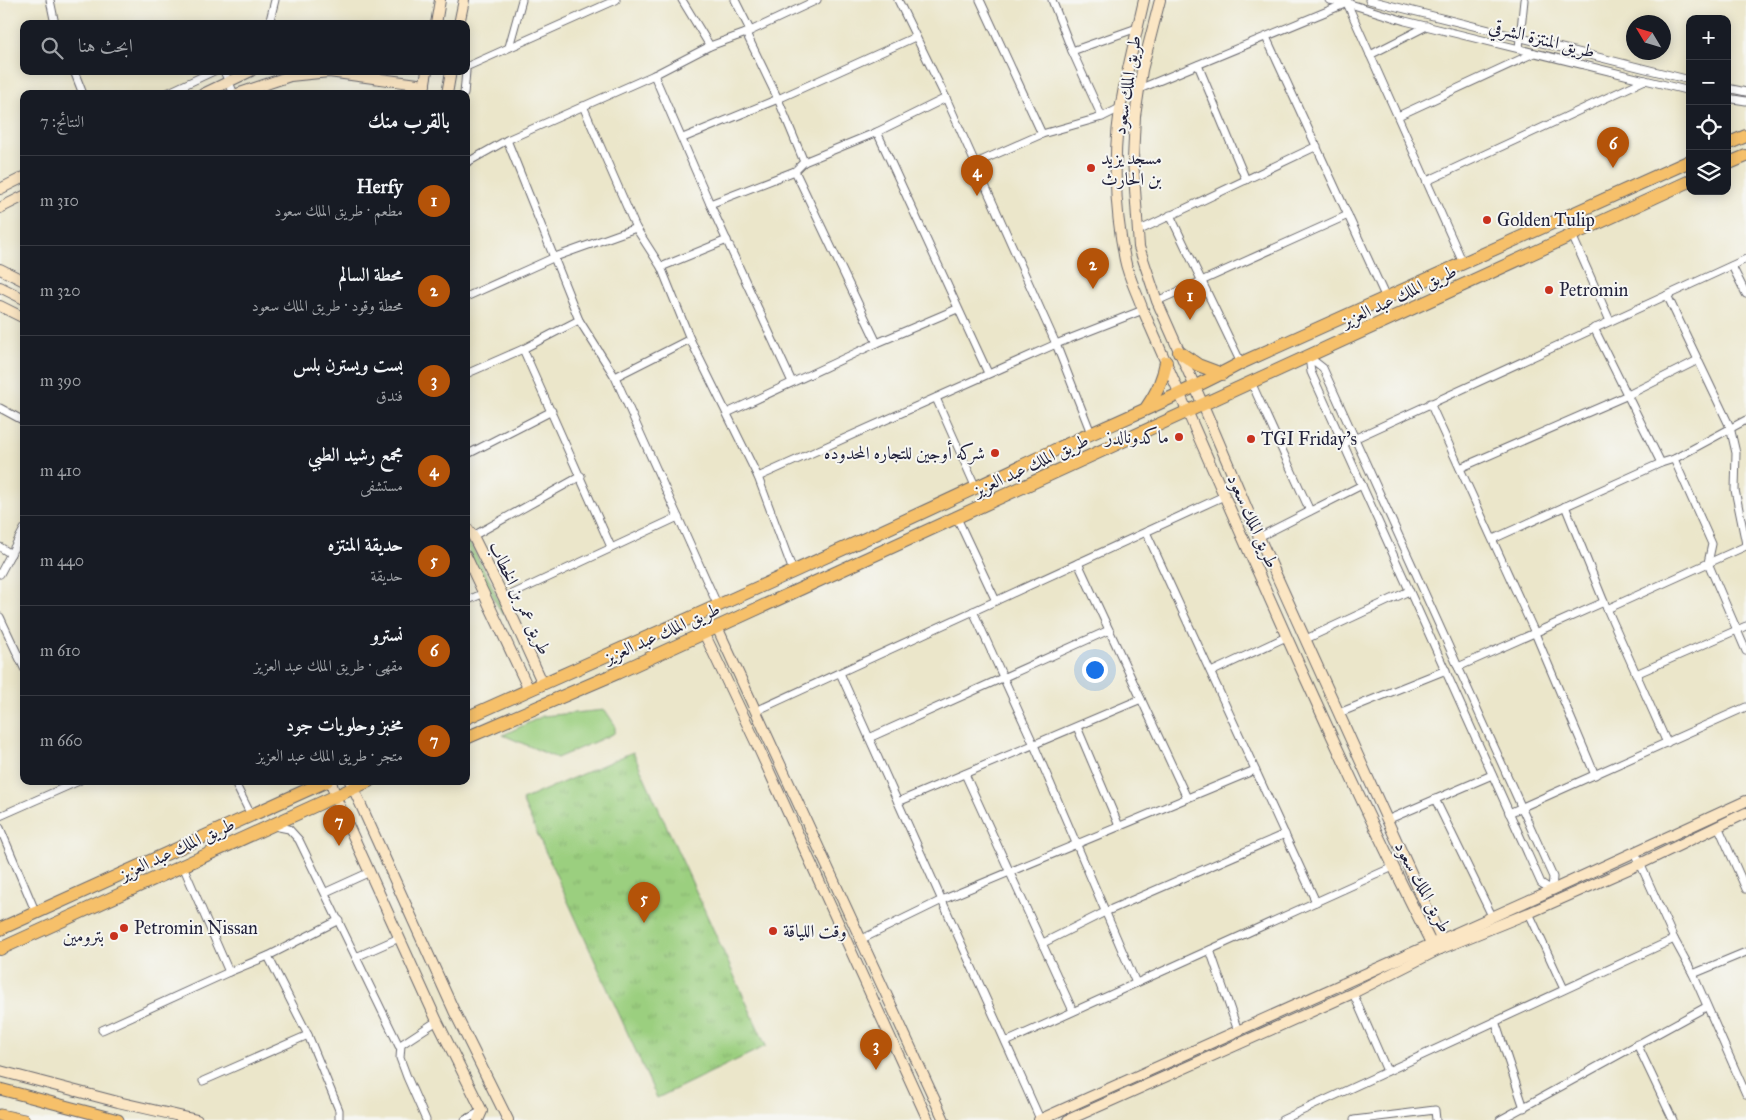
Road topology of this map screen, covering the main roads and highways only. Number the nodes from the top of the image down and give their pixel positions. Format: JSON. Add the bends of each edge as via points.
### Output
{"nodes":[{"id":1,"x":1746,"y":136,"type":"edge"},
{"id":2,"x":1731,"y":142,"type":"edge"},
{"id":3,"x":1746,"y":156,"type":"edge"},
{"id":4,"x":1731,"y":162,"type":"edge"},
{"id":5,"x":1686,"y":163,"type":"edge"},
{"id":6,"x":1686,"y":183,"type":"edge"},
{"id":7,"x":1179,"y":352,"type":"road end"},
{"id":8,"x":1166,"y":362,"type":"road end"},
{"id":9,"x":1222,"y":374,"type":"junction"},
{"id":10,"x":1146,"y":409,"type":"junction"},
{"id":11,"x":470,"y":716,"type":"edge"},
{"id":12,"x":470,"y":736,"type":"edge"},
{"id":13,"x":318,"y":785,"type":"edge"},
{"id":14,"x":352,"y":785,"type":"edge"},
{"id":15,"x":0,"y":929,"type":"edge"},
{"id":16,"x":0,"y":949,"type":"edge"},
{"id":17,"x":0,"y":1089,"type":"edge"},
{"id":18,"x":0,"y":1115,"type":"edge"},
{"id":19,"x":24,"y":1120,"type":"edge"},
{"id":20,"x":118,"y":1120,"type":"edge"}],
"edges":[{"from":1,"to":2,"type":"highway"},
{"from":3,"to":4,"type":"highway"},
{"from":5,"to":9,"type":"highway","name":"طريق الملك عبد العزيز"},
{"from":6,"to":12,"type":"highway","name":"طريق الملك عبد العزيز","via":[[704,634]]},
{"from":7,"to":9,"type":"highway","via":[[1198,365]]},
{"from":8,"to":10,"type":"highway","via":[[1164,378]]},
{"from":9,"to":10,"type":"highway","name":"طريق الملك عبد العزيز"},
{"from":10,"to":11,"type":"highway","name":"طريق الملك عبد العزيز"},
{"from":13,"to":15,"type":"highway","name":"طريق الملك عبد العزيز"},
{"from":14,"to":16,"type":"highway","name":"طريق الملك عبد العزيز","via":[[335,796]]},
{"from":17,"to":20,"type":"main road"},
{"from":18,"to":19,"type":"main road"}]}
